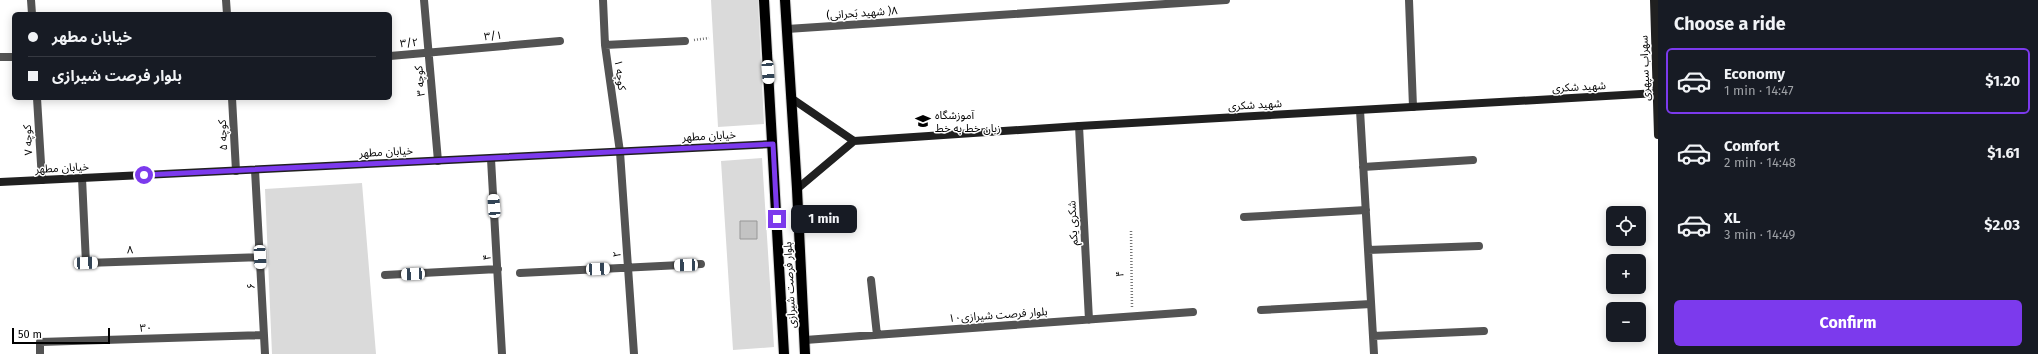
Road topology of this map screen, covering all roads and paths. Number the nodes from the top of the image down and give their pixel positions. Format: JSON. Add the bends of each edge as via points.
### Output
{"nodes":[{"id":1,"x":31,"y":0,"type":"edge"},
{"id":2,"x":226,"y":0,"type":"edge"},
{"id":3,"x":424,"y":0,"type":"edge"},
{"id":4,"x":603,"y":0,"type":"edge"},
{"id":5,"x":764,"y":0,"type":"edge"},
{"id":6,"x":785,"y":0,"type":"edge"},
{"id":7,"x":1226,"y":0,"type":"edge"},
{"id":8,"x":1409,"y":0,"type":"edge"},
{"id":9,"x":1654,"y":0,"type":"edge"},
{"id":10,"x":32,"y":12,"type":"edge"},
{"id":11,"x":227,"y":12,"type":"edge"},
{"id":12,"x":786,"y":29,"type":"junction"},
{"id":13,"x":709,"y":38,"type":"dead end"},
{"id":14,"x":685,"y":41,"type":"joint"},
{"id":15,"x":560,"y":42,"type":"dead end"},
{"id":16,"x":605,"y":45,"type":"junction"},
{"id":17,"x":429,"y":52,"type":"junction"},
{"id":18,"x":392,"y":56,"type":"edge"},
{"id":19,"x":0,"y":57,"type":"edge"},
{"id":20,"x":12,"y":57,"type":"edge"},
{"id":21,"x":1657,"y":93,"type":"edge"},
{"id":22,"x":791,"y":98,"type":"junction"},
{"id":23,"x":37,"y":100,"type":"edge"},
{"id":24,"x":232,"y":100,"type":"edge"},
{"id":25,"x":1413,"y":107,"type":"junction"},
{"id":26,"x":1360,"y":110,"type":"junction"},
{"id":27,"x":1079,"y":126,"type":"junction"},
{"id":28,"x":1658,"y":135,"type":"edge"},
{"id":29,"x":854,"y":141,"type":"junction"},
{"id":30,"x":773,"y":144,"type":"junction"},
{"id":31,"x":620,"y":152,"type":"junction"},
{"id":32,"x":491,"y":159,"type":"junction"},
{"id":33,"x":1473,"y":160,"type":"dead end"},
{"id":34,"x":438,"y":161,"type":"junction"},
{"id":35,"x":1363,"y":167,"type":"junction"},
{"id":36,"x":255,"y":170,"type":"junction"},
{"id":37,"x":236,"y":171,"type":"junction"},
{"id":38,"x":82,"y":178,"type":"junction"},
{"id":39,"x":42,"y":180,"type":"junction"},
{"id":40,"x":0,"y":182,"type":"edge"},
{"id":41,"x":798,"y":189,"type":"junction"},
{"id":42,"x":1366,"y":210,"type":"junction"},
{"id":43,"x":1244,"y":217,"type":"dead end"},
{"id":44,"x":1131,"y":231,"type":"dead end"},
{"id":45,"x":1478,"y":246,"type":"dead end"},
{"id":46,"x":1368,"y":250,"type":"junction"},
{"id":47,"x":260,"y":257,"type":"junction"},
{"id":48,"x":701,"y":264,"type":"dead end"},
{"id":49,"x":629,"y":267,"type":"junction"},
{"id":50,"x":498,"y":269,"type":"junction"},
{"id":51,"x":520,"y":273,"type":"dead end"},
{"id":52,"x":385,"y":275,"type":"dead end"},
{"id":53,"x":870,"y":280,"type":"dead end"},
{"id":54,"x":1371,"y":304,"type":"junction"},
{"id":55,"x":1261,"y":310,"type":"dead end"},
{"id":56,"x":1193,"y":312,"type":"dead end"},
{"id":57,"x":1132,"y":316,"type":"junction"},
{"id":58,"x":1089,"y":320,"type":"junction"},
{"id":59,"x":1484,"y":331,"type":"dead end"},
{"id":60,"x":264,"y":335,"type":"junction"},
{"id":61,"x":877,"y":335,"type":"junction"},
{"id":62,"x":1373,"y":336,"type":"junction"},
{"id":63,"x":805,"y":340,"type":"junction"},
{"id":64,"x":40,"y":354,"type":"edge"},
{"id":65,"x":265,"y":354,"type":"edge"},
{"id":66,"x":502,"y":354,"type":"edge"},
{"id":67,"x":634,"y":354,"type":"edge"},
{"id":68,"x":784,"y":354,"type":"edge"},
{"id":69,"x":806,"y":354,"type":"edge"},
{"id":70,"x":1374,"y":354,"type":"edge"}],
"edges":[{"from":1,"to":10,"type":"street"},
{"from":2,"to":11,"type":"street"},
{"from":3,"to":17,"type":"street","name":"کوچه ۳"},
{"from":4,"to":16,"type":"street","name":"کوچه ۱"},
{"from":5,"to":30,"type":"main road","name":"بلوار فرصت شیرازی"},
{"from":6,"to":12,"type":"main road","name":"بلوار فرصت شیرازی"},
{"from":7,"to":12,"type":"street","name":"(شهید بَحرانی )۸"},
{"from":8,"to":25,"type":"street"},
{"from":9,"to":21,"type":"street","name":"سهراب سپهری"},
{"from":12,"to":22,"type":"main road","name":"بلوار فرصت شیرازی"},
{"from":13,"to":14,"type":"path"},
{"from":14,"to":16,"type":"street"},
{"from":15,"to":17,"type":"street","name":"۳/۱"},
{"from":16,"to":31,"type":"street","name":"کوچه ۱"},
{"from":17,"to":18,"type":"street","name":"۳/۲"},
{"from":17,"to":34,"type":"street","name":"کوچه ۳"},
{"from":19,"to":20,"type":"street"},
{"from":21,"to":25,"type":"street","name":"شهید شکری"},
{"from":21,"to":28,"type":"street","name":"سهراب سپهری"},
{"from":22,"to":29,"type":"street"},
{"from":22,"to":41,"type":"main road","name":"بلوار فرصت شیرازی"},
{"from":23,"to":39,"type":"street","name":"کوچه ۷"},
{"from":24,"to":37,"type":"street","name":"کوچه ۵"},
{"from":25,"to":26,"type":"street","name":"شهید شکری"},
{"from":26,"to":27,"type":"street","name":"شهید شکری"},
{"from":26,"to":35,"type":"street"},
{"from":27,"to":29,"type":"street","name":"شهید شکری"},
{"from":27,"to":58,"type":"street","name":"شکری یکم"},
{"from":29,"to":41,"type":"street"},
{"from":30,"to":31,"type":"street","name":"خیابان مطهر"},
{"from":30,"to":68,"type":"main road","name":"بلوار فرصت شیرازی"},
{"from":31,"to":32,"type":"street","name":"خیابان مطهر"},
{"from":31,"to":49,"type":"street","name":"۲"},
{"from":32,"to":34,"type":"street","name":"خیابان مطهر"},
{"from":32,"to":50,"type":"street","name":"۴"},
{"from":33,"to":35,"type":"street"},
{"from":34,"to":36,"type":"street","name":"خیابان مطهر"},
{"from":35,"to":42,"type":"street"},
{"from":36,"to":37,"type":"street","name":"خیابان مطهر"},
{"from":36,"to":47,"type":"street","name":"۶"},
{"from":37,"to":38,"type":"street","name":"خیابان مطهر"},
{"from":38,"to":39,"type":"street","name":"خیابان مطهر"},
{"from":38,"to":47,"type":"street","name":"۸","via":[[86,263]]},
{"from":39,"to":40,"type":"street","name":"خیابان مطهر"},
{"from":41,"to":63,"type":"main road","name":"بلوار فرصت شیرازی"},
{"from":42,"to":43,"type":"street"},
{"from":42,"to":46,"type":"street"},
{"from":44,"to":57,"type":"path","name":"۴"},
{"from":45,"to":46,"type":"street"},
{"from":46,"to":54,"type":"street"},
{"from":47,"to":60,"type":"street","name":"۶"},
{"from":48,"to":49,"type":"street"},
{"from":49,"to":51,"type":"street"},
{"from":49,"to":67,"type":"street","name":"۲"},
{"from":50,"to":52,"type":"street"},
{"from":50,"to":66,"type":"street","name":"۴"},
{"from":53,"to":61,"type":"street"},
{"from":54,"to":55,"type":"street"},
{"from":54,"to":62,"type":"street"},
{"from":56,"to":57,"type":"street","name":"بلوار فرصت شیرازی۱۰"},
{"from":57,"to":58,"type":"street","name":"بلوار فرصت شیرازی۱۰"},
{"from":58,"to":61,"type":"street","name":"بلوار فرصت شیرازی۱۰"},
{"from":59,"to":62,"type":"street"},
{"from":60,"to":64,"type":"street","name":"۳۰","via":[[40,342]]},
{"from":60,"to":65,"type":"street","name":"۶"},
{"from":61,"to":63,"type":"street","name":"بلوار فرصت شیرازی۱۰"},
{"from":62,"to":70,"type":"street"},
{"from":63,"to":69,"type":"main road","name":"بلوار فرصت شیرازی"}]}
